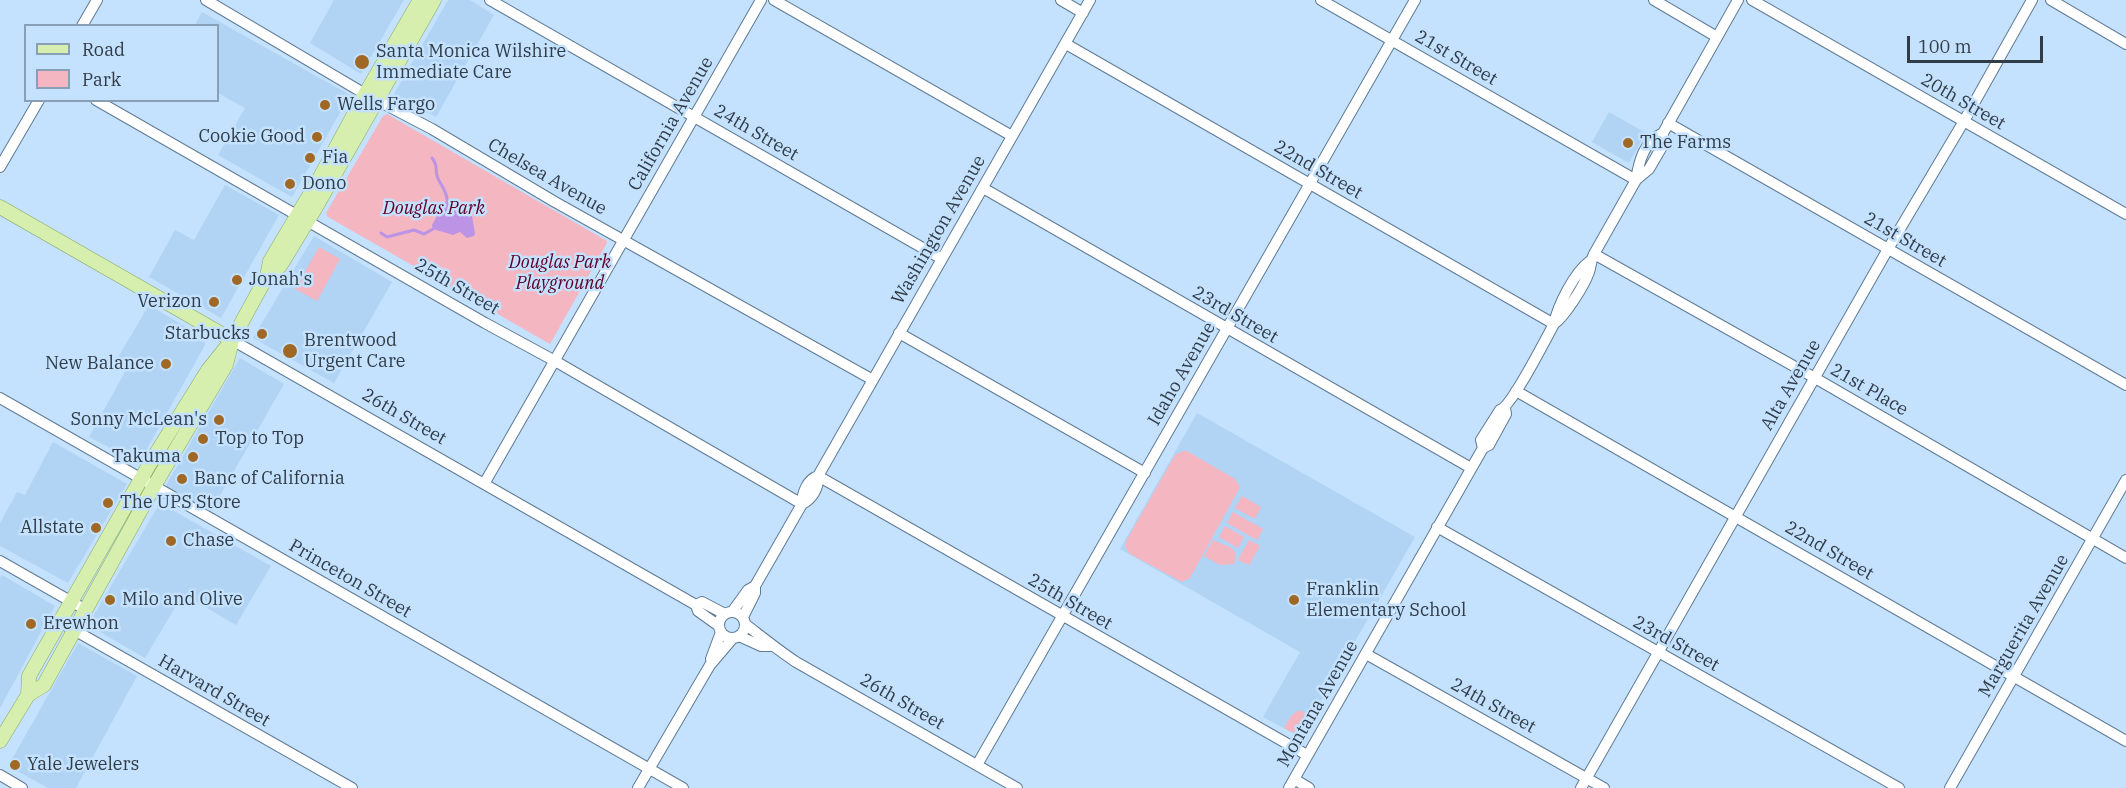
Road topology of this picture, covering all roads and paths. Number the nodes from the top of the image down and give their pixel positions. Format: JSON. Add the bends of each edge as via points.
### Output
{"nodes":[{"id":1,"x":97,"y":0,"type":"edge"},
{"id":2,"x":206,"y":0,"type":"edge"},
{"id":3,"x":420,"y":0,"type":"edge"},
{"id":4,"x":434,"y":0,"type":"edge"},
{"id":5,"x":490,"y":0,"type":"edge"},
{"id":6,"x":761,"y":0,"type":"edge"},
{"id":7,"x":774,"y":0,"type":"edge"},
{"id":8,"x":1061,"y":0,"type":"edge"},
{"id":9,"x":1090,"y":0,"type":"edge"},
{"id":10,"x":1321,"y":0,"type":"edge"},
{"id":11,"x":1415,"y":0,"type":"edge"},
{"id":12,"x":1654,"y":0,"type":"edge"},
{"id":13,"x":1738,"y":0,"type":"edge"},
{"id":14,"x":1752,"y":0,"type":"edge"},
{"id":15,"x":2032,"y":0,"type":"edge"},
{"id":16,"x":2051,"y":0,"type":"edge"},
{"id":17,"x":1083,"y":13,"type":"junction"},
{"id":18,"x":83,"y":24,"type":"edge"},
{"id":19,"x":1717,"y":37,"type":"junction"},
{"id":20,"x":1392,"y":40,"type":"junction"},
{"id":21,"x":1066,"y":44,"type":"junction"},
{"id":22,"x":2126,"y":44,"type":"edge"},
{"id":23,"x":371,"y":97,"type":"junction"},
{"id":24,"x":38,"y":102,"type":"edge"},
{"id":25,"x":99,"y":102,"type":"edge"},
{"id":26,"x":694,"y":117,"type":"junction"},
{"id":27,"x":1964,"y":121,"type":"junction"},
{"id":28,"x":1666,"y":128,"type":"junction"},
{"id":29,"x":1012,"y":136,"type":"junction"},
{"id":30,"x":0,"y":167,"type":"edge"},
{"id":31,"x":1636,"y":180,"type":"junction"},
{"id":32,"x":1310,"y":184,"type":"junction"},
{"id":33,"x":983,"y":188,"type":"junction"},
{"id":34,"x":0,"y":207,"type":"edge"},
{"id":35,"x":2126,"y":214,"type":"edge"},
{"id":36,"x":302,"y":219,"type":"junction"},
{"id":37,"x":624,"y":239,"type":"junction"},
{"id":38,"x":1888,"y":249,"type":"junction"},
{"id":39,"x":1592,"y":258,"type":"junction"},
{"id":40,"x":942,"y":259,"type":"junction"},
{"id":41,"x":1554,"y":324,"type":"junction"},
{"id":42,"x":1226,"y":329,"type":"junction"},
{"id":43,"x":899,"y":333,"type":"junction"},
{"id":44,"x":232,"y":340,"type":"junction"},
{"id":45,"x":555,"y":361,"type":"junction"},
{"id":46,"x":1815,"y":378,"type":"junction"},
{"id":47,"x":873,"y":380,"type":"junction"},
{"id":48,"x":2126,"y":385,"type":"edge"},
{"id":49,"x":1516,"y":391,"type":"junction"},
{"id":50,"x":0,"y":398,"type":"edge"},
{"id":51,"x":1471,"y":468,"type":"junction"},
{"id":52,"x":1144,"y":473,"type":"junction"},
{"id":53,"x":818,"y":476,"type":"junction"},
{"id":54,"x":141,"y":479,"type":"junction"},
{"id":55,"x":2126,"y":480,"type":"edge"},
{"id":56,"x":484,"y":484,"type":"junction"},
{"id":57,"x":154,"y":486,"type":"junction"},
{"id":58,"x":802,"y":504,"type":"junction"},
{"id":59,"x":1736,"y":516,"type":"junction"},
{"id":60,"x":1437,"y":527,"type":"junction"},
{"id":61,"x":2093,"y":539,"type":"junction"},
{"id":62,"x":2126,"y":558,"type":"edge"},
{"id":63,"x":0,"y":561,"type":"edge"},
{"id":64,"x":72,"y":602,"type":"junction"},
{"id":65,"x":696,"y":604,"type":"junction"},
{"id":66,"x":86,"y":610,"type":"junction"},
{"id":67,"x":736,"y":616,"type":"junction"},
{"id":68,"x":1062,"y":616,"type":"junction"},
{"id":69,"x":60,"y":622,"type":"junction"},
{"id":70,"x":720,"y":629,"type":"junction"},
{"id":71,"x":75,"y":631,"type":"junction"},
{"id":72,"x":736,"y":637,"type":"junction"},
{"id":73,"x":771,"y":646,"type":"junction"},
{"id":74,"x":1658,"y":653,"type":"junction"},
{"id":75,"x":1366,"y":654,"type":"junction"},
{"id":76,"x":710,"y":665,"type":"junction"},
{"id":77,"x":2014,"y":677,"type":"junction"},
{"id":78,"x":28,"y":695,"type":"junction"},
{"id":79,"x":0,"y":741,"type":"edge"},
{"id":80,"x":2126,"y":741,"type":"edge"},
{"id":81,"x":1307,"y":755,"type":"junction"},
{"id":82,"x":977,"y":765,"type":"junction"},
{"id":83,"x":649,"y":769,"type":"junction"},
{"id":84,"x":0,"y":775,"type":"edge"},
{"id":85,"x":1583,"y":783,"type":"edge"},
{"id":86,"x":1291,"y":784,"type":"edge"},
{"id":87,"x":22,"y":788,"type":"edge"},
{"id":88,"x":352,"y":788,"type":"edge"},
{"id":89,"x":638,"y":788,"type":"edge"},
{"id":90,"x":683,"y":788,"type":"edge"},
{"id":91,"x":1017,"y":788,"type":"edge"},
{"id":92,"x":1309,"y":788,"type":"edge"},
{"id":93,"x":1604,"y":788,"type":"edge"},
{"id":94,"x":1899,"y":788,"type":"edge"},
{"id":95,"x":1950,"y":788,"type":"edge"}],
"edges":[{"from":1,"to":18,"type":"street"},
{"from":2,"to":23,"type":"street","name":"Chelsea Avenue"},
{"from":3,"to":23,"type":"main road"},
{"from":4,"to":23,"type":"main road"},
{"from":5,"to":26,"type":"street","name":"24th Street"},
{"from":6,"to":26,"type":"street","name":"California Avenue"},
{"from":7,"to":29,"type":"street"},
{"from":8,"to":17,"type":"street"},
{"from":9,"to":17,"type":"street","name":"Washington Avenue"},
{"from":10,"to":20,"type":"street","name":"21st Street"},
{"from":11,"to":20,"type":"street","name":"Idaho Avenue"},
{"from":12,"to":19,"type":"street"},
{"from":13,"to":19,"type":"street","name":"Montana Avenue"},
{"from":14,"to":27,"type":"street","name":"20th Street"},
{"from":15,"to":27,"type":"street","name":"Alta Avenue"},
{"from":16,"to":22,"type":"street"},
{"from":17,"to":21,"type":"street","name":"Washington Avenue"},
{"from":19,"to":28,"type":"street","name":"Montana Avenue"},
{"from":20,"to":31,"type":"street","name":"21st Street"},
{"from":20,"to":32,"type":"street","name":"Idaho Avenue"},
{"from":21,"to":29,"type":"street","name":"Washington Avenue"},
{"from":21,"to":32,"type":"street","name":"22nd Street"},
{"from":23,"to":36,"type":"main road"},
{"from":23,"to":37,"type":"street","name":"Chelsea Avenue"},
{"from":24,"to":30,"type":"street"},
{"from":25,"to":36,"type":"street","name":"25th Street"},
{"from":26,"to":37,"type":"street","name":"California Avenue"},
{"from":26,"to":40,"type":"street","name":"24th Street"},
{"from":27,"to":35,"type":"street","name":"20th Street"},
{"from":27,"to":38,"type":"street","name":"Alta Avenue"},
{"from":28,"to":31,"type":"street","name":"Montana Avenue","via":[[1663,145],[1649,169]]},
{"from":28,"to":38,"type":"street","name":"21st Street"},
{"from":29,"to":33,"type":"street","name":"Washington Avenue"},
{"from":31,"to":39,"type":"street","name":"Montana Avenue"},
{"from":32,"to":41,"type":"street","name":"22nd Street"},
{"from":32,"to":42,"type":"street","name":"Idaho Avenue"},
{"from":33,"to":40,"type":"street","name":"Washington Avenue"},
{"from":33,"to":42,"type":"street","name":"23rd Street"},
{"from":34,"to":44,"type":"main road","name":"26th Street"},
{"from":36,"to":44,"type":"main road","via":[[270,261],[267,276]]},
{"from":36,"to":45,"type":"street","name":"25th Street"},
{"from":37,"to":45,"type":"street","name":"California Avenue"},
{"from":37,"to":47,"type":"street","name":"Chelsea Avenue"},
{"from":38,"to":46,"type":"street","name":"Alta Avenue"},
{"from":38,"to":48,"type":"street","name":"21st Street"},
{"from":39,"to":41,"type":"street","name":"Montana Avenue","via":[[1589,272],[1563,317]]},
{"from":39,"to":46,"type":"street","name":"21st Place"},
{"from":40,"to":43,"type":"street","name":"Washington Avenue"},
{"from":41,"to":49,"type":"street","name":"Montana Avenue"},
{"from":42,"to":51,"type":"street","name":"23rd Street"},
{"from":42,"to":52,"type":"street","name":"Idaho Avenue"},
{"from":43,"to":47,"type":"street","name":"Washington Avenue"},
{"from":43,"to":52,"type":"street"},
{"from":44,"to":54,"type":"main road","via":[[208,370]]},
{"from":44,"to":56,"type":"street","name":"26th Street"},
{"from":44,"to":57,"type":"main road","via":[[226,365]]},
{"from":45,"to":56,"type":"street","name":"California Avenue"},
{"from":45,"to":58,"type":"street","name":"25th Street"},
{"from":46,"to":59,"type":"street","name":"Alta Avenue"},
{"from":46,"to":61,"type":"street","name":"21st Place"},
{"from":47,"to":53,"type":"street","name":"Washington Avenue"},
{"from":49,"to":51,"type":"street","name":"Montana Avenue","via":[[1481,440],[1483,447]]},
{"from":49,"to":59,"type":"street","name":"22nd Street"},
{"from":50,"to":54,"type":"street","name":"Princeton Street"},
{"from":51,"to":60,"type":"street","name":"Montana Avenue"},
{"from":52,"to":68,"type":"street","name":"Idaho Avenue"},
{"from":53,"to":58,"type":"street","name":"Washington Avenue","via":[[811,479],[802,495]]},
{"from":53,"to":68,"type":"street","name":"25th Street"},
{"from":54,"to":57,"type":"street","name":"Princeton Street"},
{"from":54,"to":64,"type":"main road"},
{"from":55,"to":61,"type":"street","name":"Marguerita Avenue"},
{"from":56,"to":65,"type":"street","name":"26th Street"},
{"from":57,"to":66,"type":"main road"},
{"from":57,"to":83,"type":"street","name":"Princeton Street"},
{"from":58,"to":67,"type":"street","name":"Washington Avenue","via":[[755,586],[755,593]]},
{"from":59,"to":74,"type":"street","name":"Alta Avenue"},
{"from":59,"to":77,"type":"street","name":"22nd Street"},
{"from":60,"to":74,"type":"street","name":"23rd Street"},
{"from":60,"to":75,"type":"street","name":"Montana Avenue"},
{"from":61,"to":62,"type":"street","name":"21st Place"},
{"from":61,"to":77,"type":"street","name":"Marguerita Avenue"},
{"from":63,"to":64,"type":"street"},
{"from":64,"to":66,"type":"street"},
{"from":64,"to":69,"type":"main road"},
{"from":65,"to":67,"type":"street","name":"26th Street","via":[[702,602]]},
{"from":65,"to":70,"type":"street","name":"26th Street","via":[[698,611]]},
{"from":66,"to":71,"type":"main road"},
{"from":67,"to":70,"type":"street","via":[[720,619]]},
{"from":67,"to":72,"type":"street","via":[[744,629]]},
{"from":67,"to":73,"type":"street","name":"26th Street"},
{"from":68,"to":81,"type":"street","name":"25th Street"},
{"from":68,"to":82,"type":"street","name":"Idaho Avenue"},
{"from":69,"to":71,"type":"street","name":"Harvard Street"},
{"from":69,"to":78,"type":"main road","via":[[29,676]]},
{"from":70,"to":72,"type":"street","via":[[726,636]]},
{"from":70,"to":76,"type":"street"},
{"from":71,"to":78,"type":"main road","via":[[44,685]]},
{"from":71,"to":88,"type":"street","name":"Harvard Street"},
{"from":72,"to":73,"type":"street","name":"26th Street"},
{"from":72,"to":76,"type":"street"},
{"from":73,"to":82,"type":"street","name":"26th Street"},
{"from":74,"to":85,"type":"street","name":"Alta Avenue"},
{"from":74,"to":94,"type":"street","name":"23rd Street"},
{"from":75,"to":81,"type":"street","name":"Montana Avenue"},
{"from":75,"to":85,"type":"street","name":"24th Street"},
{"from":76,"to":83,"type":"street"},
{"from":77,"to":80,"type":"street","name":"22nd Street"},
{"from":77,"to":95,"type":"street","name":"Marguerita Avenue"},
{"from":78,"to":79,"type":"main road"},
{"from":81,"to":86,"type":"street","name":"Montana Avenue"},
{"from":82,"to":91,"type":"street","name":"26th Street"},
{"from":83,"to":89,"type":"street"},
{"from":83,"to":90,"type":"street","name":"Princeton Street"},
{"from":84,"to":87,"type":"street"},
{"from":85,"to":93,"type":"street","name":"24th Street"},
{"from":86,"to":92,"type":"street"}]}
